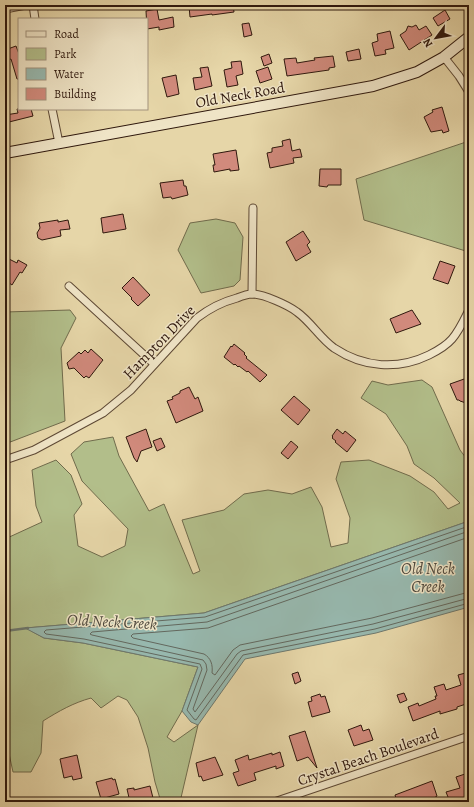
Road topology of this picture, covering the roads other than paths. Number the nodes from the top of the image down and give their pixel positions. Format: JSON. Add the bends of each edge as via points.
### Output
{"nodes":[{"id":1,"x":26,"y":5,"type":"edge"},
{"id":2,"x":33,"y":5,"type":"edge"},
{"id":3,"x":5,"y":9,"type":"edge"},
{"id":4,"x":35,"y":18,"type":"edge"},
{"id":5,"x":469,"y":37,"type":"edge"},
{"id":6,"x":444,"y":57,"type":"junction"},
{"id":7,"x":469,"y":92,"type":"edge"},
{"id":8,"x":52,"y":110,"type":"edge"},
{"id":9,"x":59,"y":143,"type":"junction"},
{"id":10,"x":5,"y":153,"type":"edge"},
{"id":11,"x":253,"y":208,"type":"dead end"},
{"id":12,"x":69,"y":286,"type":"dead end"},
{"id":13,"x":252,"y":294,"type":"junction"},
{"id":14,"x":469,"y":310,"type":"edge"},
{"id":15,"x":154,"y":364,"type":"junction"},
{"id":16,"x":5,"y":460,"type":"edge"},
{"id":17,"x":469,"y":736,"type":"edge"},
{"id":18,"x":274,"y":802,"type":"edge"}],
"edges":[{"from":1,"to":3,"type":"street"},
{"from":2,"to":4,"type":"street"},
{"from":5,"to":6,"type":"street","name":"Old Neck Road"},
{"from":6,"to":7,"type":"street"},
{"from":6,"to":9,"type":"street","name":"Old Neck Road","via":[[417,72],[373,86]]},
{"from":8,"to":9,"type":"street"},
{"from":9,"to":10,"type":"street","name":"Old Neck Road"},
{"from":11,"to":13,"type":"street"},
{"from":12,"to":15,"type":"street"},
{"from":13,"to":14,"type":"street","via":[[287,305],[298,312],[321,336],[347,356],[362,362],[383,365],[401,365],[438,350],[452,339]]},
{"from":13,"to":15,"type":"street","name":"Hampton Drive","via":[[220,303],[207,310]]},
{"from":15,"to":16,"type":"street","name":"Hampton Drive","via":[[131,390],[103,413],[34,450]]},
{"from":17,"to":18,"type":"street","name":"Crystal Beach Boulevard"}]}
